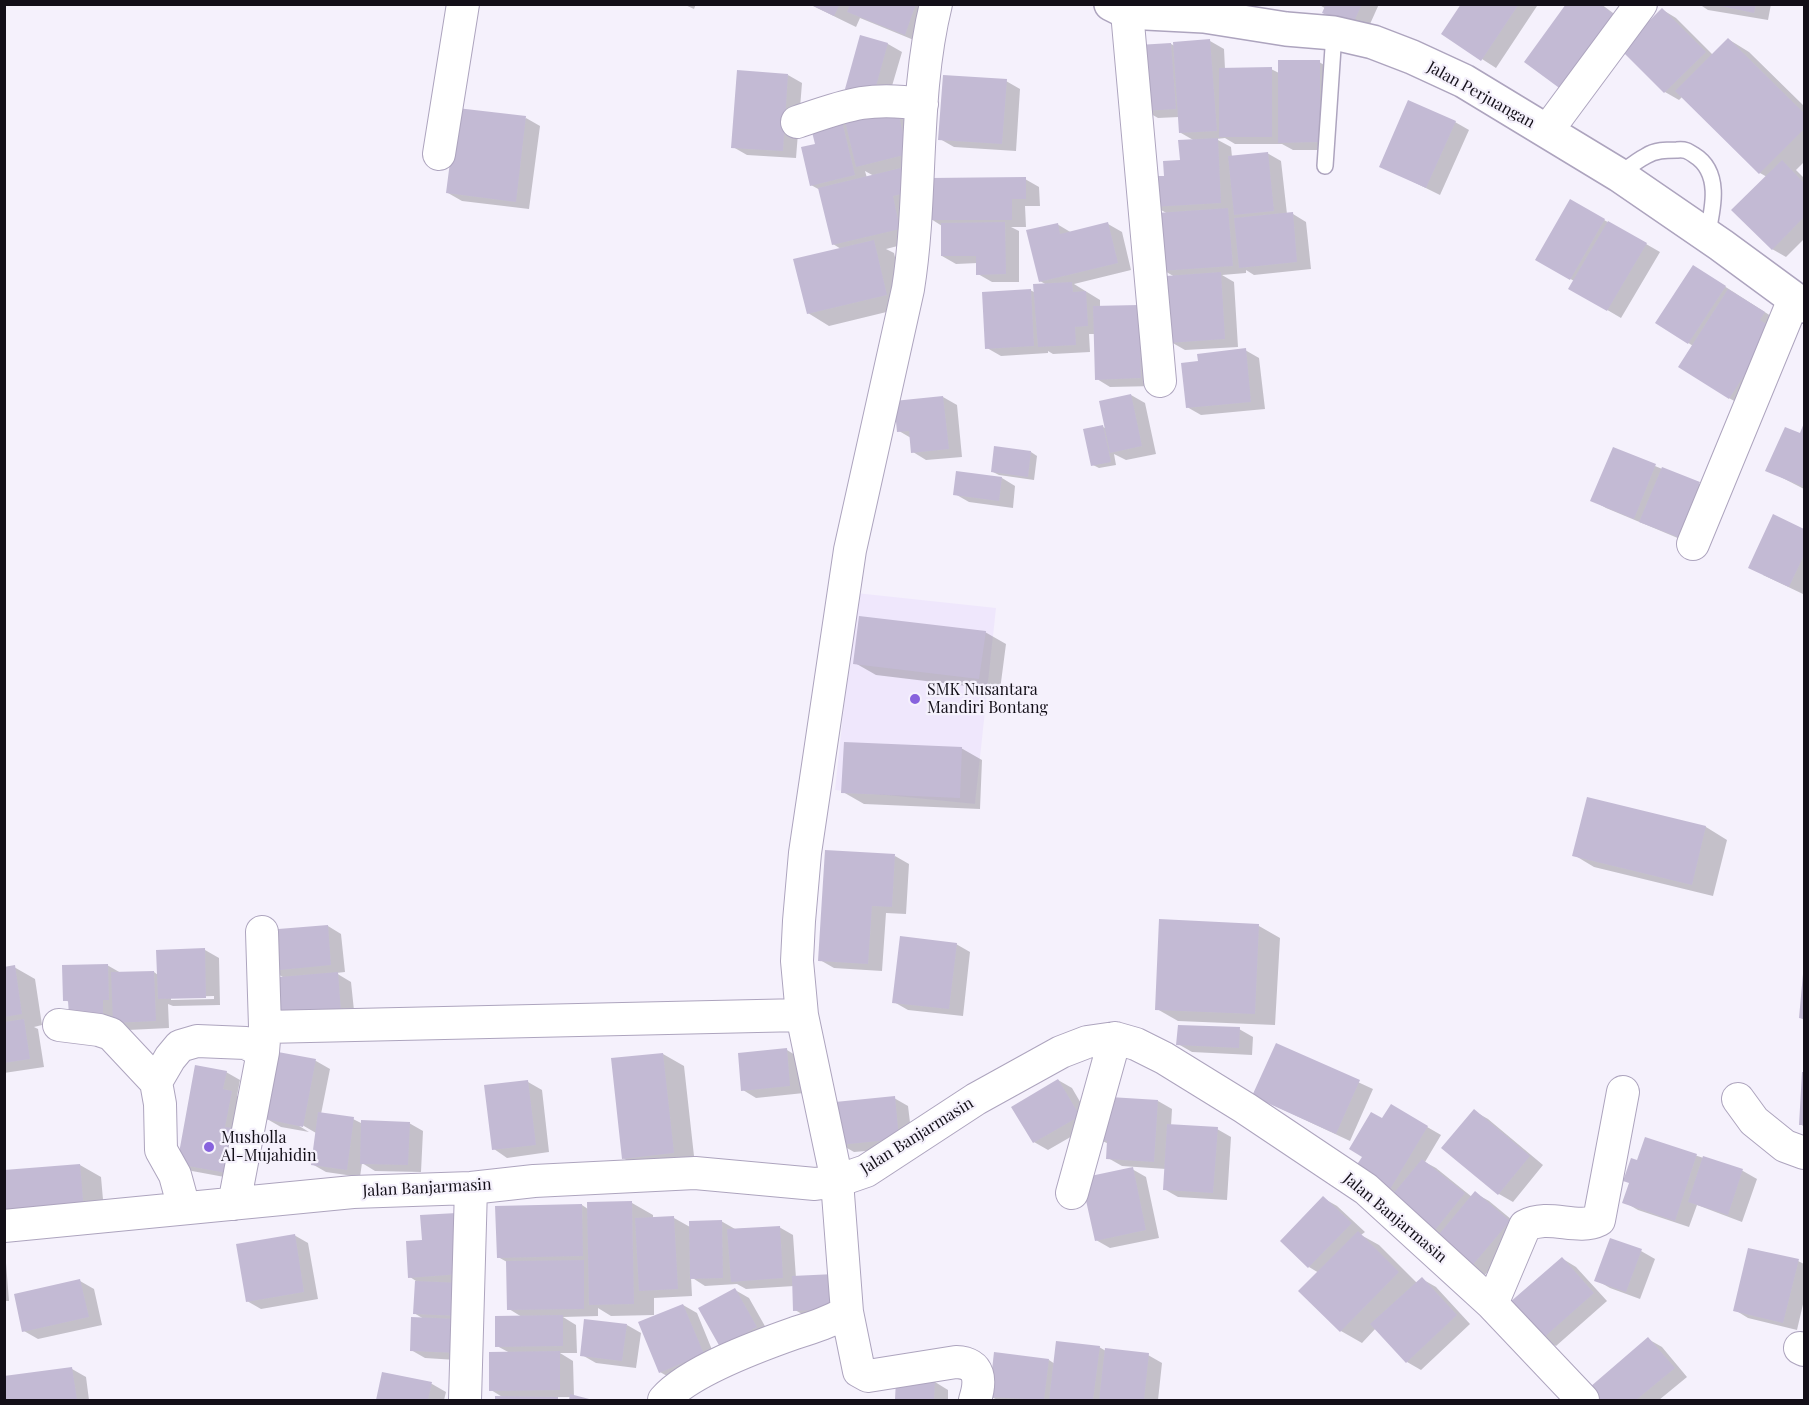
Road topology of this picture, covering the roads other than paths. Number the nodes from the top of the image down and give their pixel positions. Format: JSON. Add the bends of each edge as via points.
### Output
{"nodes":[{"id":1,"x":463,"y":4,"type":"edge"},
{"id":2,"x":936,"y":4,"type":"edge"},
{"id":3,"x":1641,"y":4,"type":"edge"},
{"id":4,"x":1119,"y":8,"type":"edge"},
{"id":5,"x":1207,"y":10,"type":"edge"},
{"id":6,"x":1334,"y":33,"type":"junction"},
{"id":7,"x":922,"y":104,"type":"junction"},
{"id":8,"x":797,"y":122,"type":"dead end"},
{"id":9,"x":1547,"y":131,"type":"junction"},
{"id":10,"x":439,"y":154,"type":"dead end"},
{"id":11,"x":1325,"y":166,"type":"dead end"},
{"id":12,"x":1619,"y":175,"type":"junction"},
{"id":13,"x":1707,"y":236,"type":"junction"},
{"id":14,"x":1799,"y":303,"type":"edge"},
{"id":15,"x":1160,"y":381,"type":"dead end"},
{"id":16,"x":1693,"y":544,"type":"dead end"},
{"id":17,"x":262,"y":932,"type":"dead end"},
{"id":18,"x":802,"y":1015,"type":"junction"},
{"id":19,"x":59,"y":1025,"type":"dead end"},
{"id":20,"x":1114,"y":1038,"type":"junction"},
{"id":21,"x":264,"y":1039,"type":"junction"},
{"id":22,"x":156,"y":1082,"type":"junction"},
{"id":23,"x":1623,"y":1092,"type":"dead end"},
{"id":24,"x":1738,"y":1099,"type":"dead end"},
{"id":25,"x":1804,"y":1153,"type":"edge"},
{"id":26,"x":837,"y":1181,"type":"junction"},
{"id":27,"x":471,"y":1188,"type":"junction"},
{"id":28,"x":1072,"y":1193,"type":"dead end"},
{"id":29,"x":234,"y":1204,"type":"junction"},
{"id":30,"x":184,"y":1208,"type":"junction"},
{"id":31,"x":4,"y":1226,"type":"edge"},
{"id":32,"x":1492,"y":1304,"type":"junction"},
{"id":33,"x":847,"y":1317,"type":"junction"},
{"id":34,"x":465,"y":1401,"type":"edge"},
{"id":35,"x":664,"y":1401,"type":"edge"},
{"id":36,"x":975,"y":1401,"type":"edge"},
{"id":37,"x":1583,"y":1401,"type":"edge"}],
"edges":[{"from":1,"to":10,"type":"street"},
{"from":2,"to":7,"type":"street"},
{"from":3,"to":9,"type":"street"},
{"from":4,"to":5,"type":"street","name":"Jalan Perjuangan"},
{"from":4,"to":15,"type":"street"},
{"from":5,"to":6,"type":"street","name":"Jalan Perjuangan","via":[[1286,29]]},
{"from":6,"to":9,"type":"street","name":"Jalan Perjuangan","via":[[1373,42],[1464,81]]},
{"from":6,"to":11,"type":"lane"},
{"from":7,"to":8,"type":"street","via":[[867,101]]},
{"from":7,"to":18,"type":"street","via":[[913,259],[850,550],[805,853],[797,961]]},
{"from":9,"to":12,"type":"street","name":"Jalan Perjuangan"},
{"from":12,"to":13,"type":"street","name":"Jalan Perjuangan"},
{"from":12,"to":13,"type":"lane","via":[[1646,155],[1662,150],[1685,149],[1704,161],[1712,177],[1713,194]]},
{"from":13,"to":14,"type":"street","name":"Jalan Perjuangan"},
{"from":14,"to":16,"type":"street"},
{"from":17,"to":21,"type":"street"},
{"from":18,"to":21,"type":"street"},
{"from":18,"to":26,"type":"street"},
{"from":19,"to":22,"type":"street","via":[[111,1034]]},
{"from":20,"to":26,"type":"street","name":"Jalan Banjarmasin","via":[[1087,1042],[1061,1052],[976,1099],[866,1171]]},
{"from":20,"to":28,"type":"street"},
{"from":20,"to":32,"type":"street","name":"Jalan Banjarmasin","via":[[1164,1058],[1352,1179]]},
{"from":21,"to":22,"type":"street","via":[[246,1043],[197,1041],[180,1046]]},
{"from":21,"to":29,"type":"street"},
{"from":22,"to":30,"type":"street","via":[[161,1150],[175,1175]]},
{"from":23,"to":32,"type":"street","via":[[1599,1220],[1591,1224],[1540,1220],[1525,1226]]},
{"from":24,"to":25,"type":"street","via":[[1754,1121],[1785,1146]]},
{"from":26,"to":27,"type":"street","name":"Jalan Banjarmasin","via":[[815,1184],[695,1173]]},
{"from":26,"to":33,"type":"street"},
{"from":27,"to":29,"type":"street","name":"Jalan Banjarmasin","via":[[353,1192]]},
{"from":27,"to":34,"type":"street"},
{"from":29,"to":30,"type":"street","name":"Jalan Banjarmasin"},
{"from":30,"to":31,"type":"street","name":"Jalan Banjarmasin"},
{"from":32,"to":37,"type":"street","name":"Jalan Banjarmasin"},
{"from":33,"to":35,"type":"street","via":[[795,1333],[689,1378]]},
{"from":33,"to":36,"type":"street","via":[[859,1371],[868,1376],[967,1362],[978,1380]]}]}
